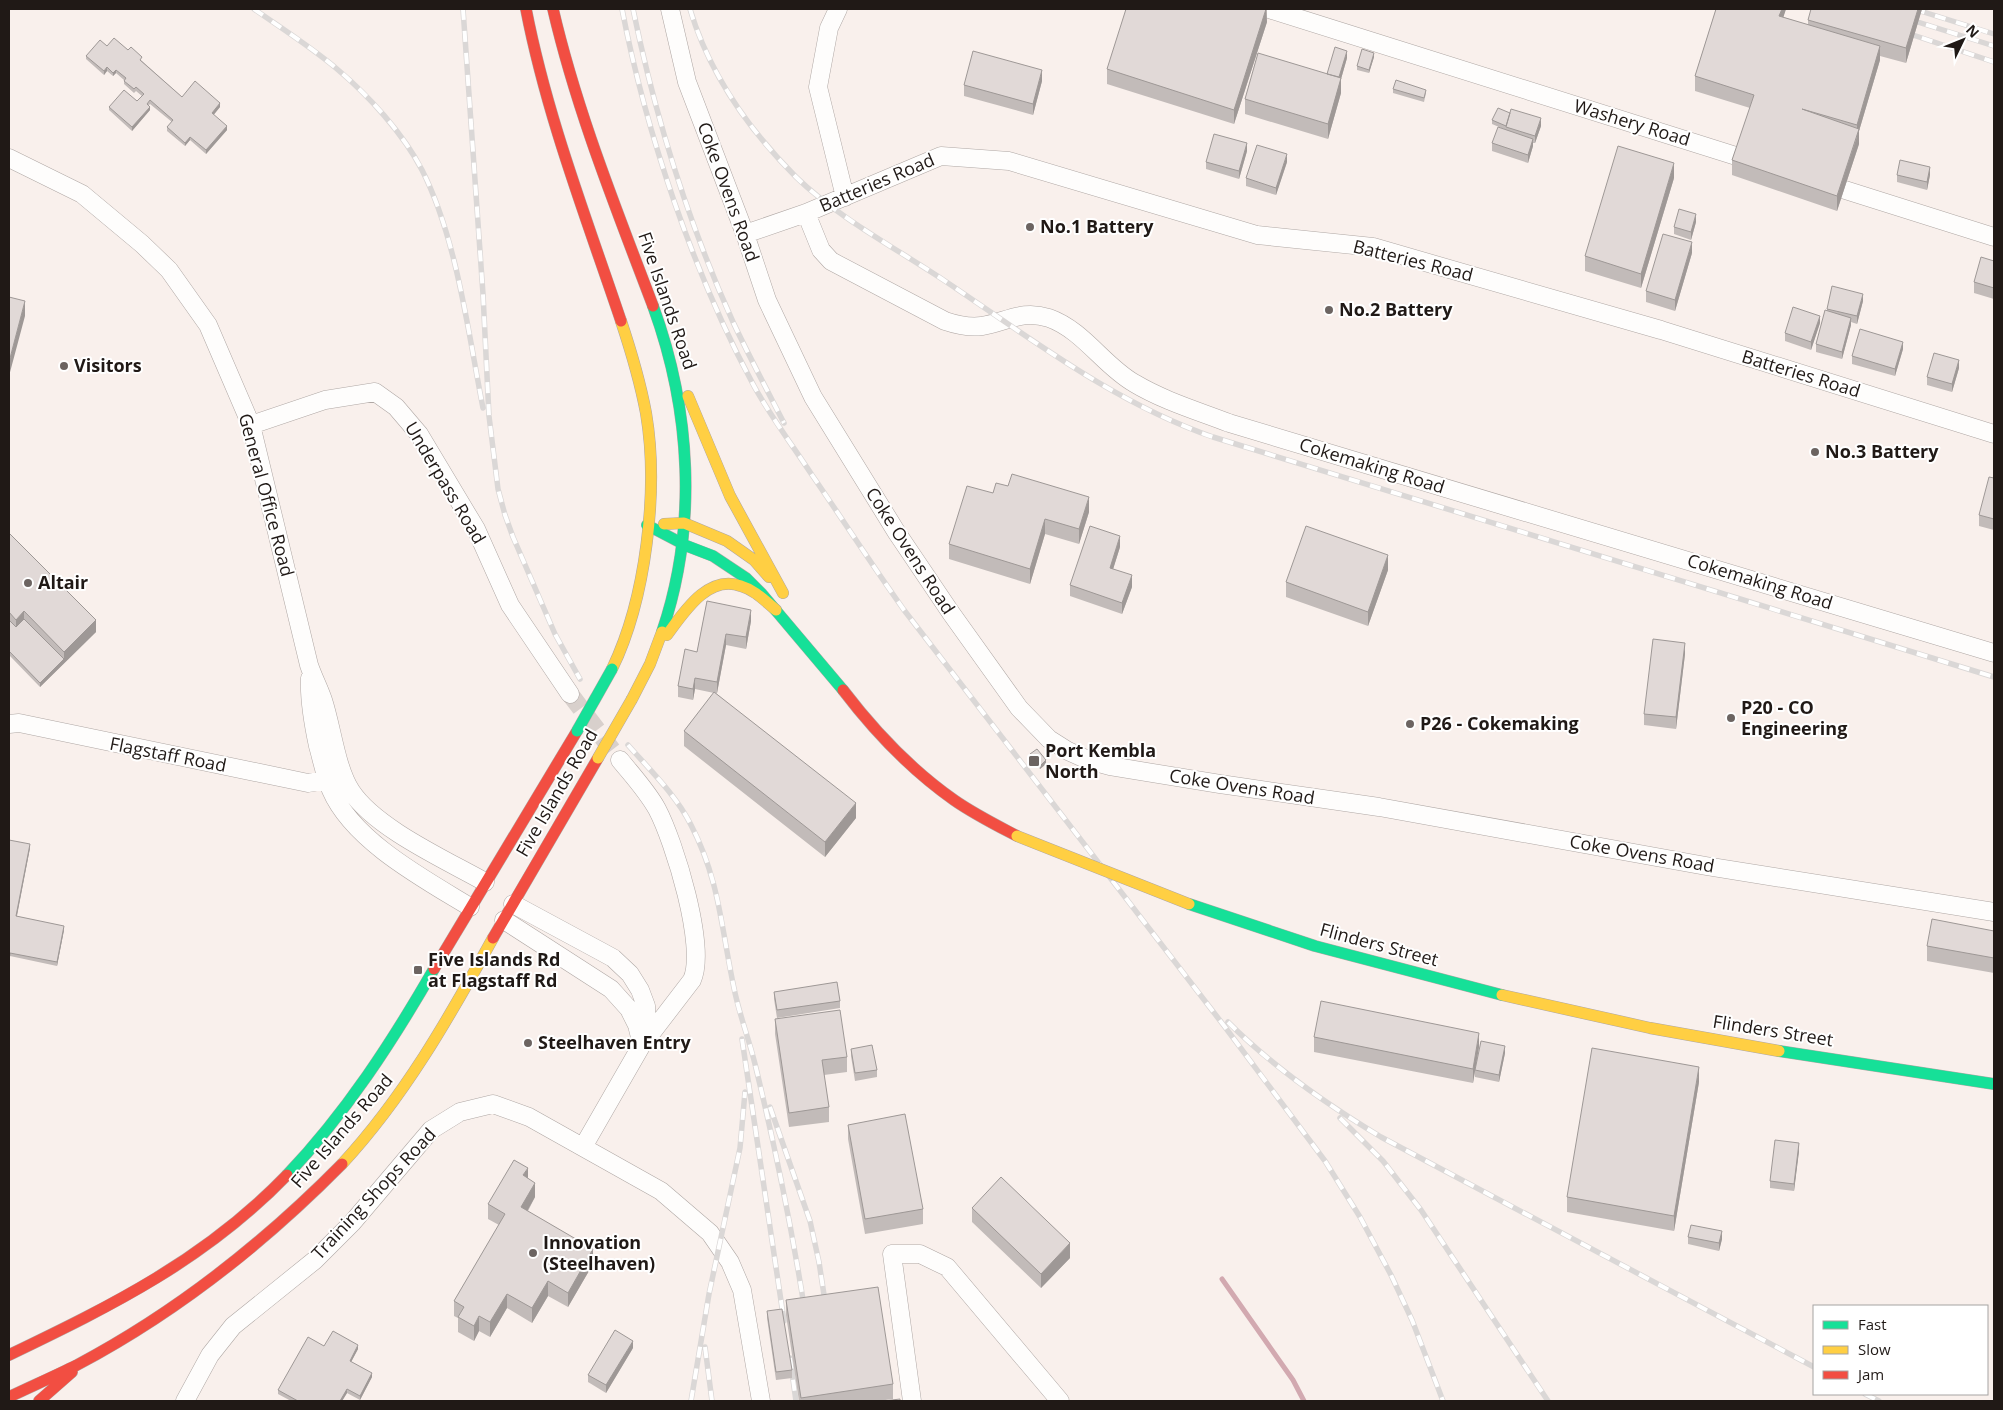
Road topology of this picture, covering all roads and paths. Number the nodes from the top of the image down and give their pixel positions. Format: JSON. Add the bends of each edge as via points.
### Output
{"nodes":[{"id":1,"x":526,"y":9,"type":"edge"},
{"id":2,"x":553,"y":9,"type":"edge"},
{"id":3,"x":670,"y":9,"type":"edge"},
{"id":4,"x":838,"y":9,"type":"edge"},
{"id":5,"x":1269,"y":9,"type":"edge"},
{"id":6,"x":11,"y":159,"type":"edge"},
{"id":7,"x":1768,"y":166,"type":"edge"},
{"id":8,"x":1806,"y":178,"type":"edge"},
{"id":9,"x":845,"y":197,"type":"junction"},
{"id":10,"x":806,"y":213,"type":"junction"},
{"id":11,"x":745,"y":234,"type":"junction"},
{"id":12,"x":1994,"y":237,"type":"edge"},
{"id":13,"x":666,"y":344,"type":"junction"},
{"id":14,"x":251,"y":425,"type":"junction"},
{"id":15,"x":1994,"y":434,"type":"edge"},
{"id":16,"x":684,"y":523,"type":"junction"},
{"id":17,"x":647,"y":525,"type":"junction"},
{"id":18,"x":682,"y":542,"type":"junction"},
{"id":19,"x":776,"y":610,"type":"junction"},
{"id":20,"x":805,"y":628,"type":"dead end"},
{"id":21,"x":655,"y":651,"type":"junction"},
{"id":22,"x":1994,"y":653,"type":"edge"},
{"id":23,"x":829,"y":672,"type":"junction"},
{"id":24,"x":570,"y":694,"type":"tunnel mouth"},
{"id":25,"x":9,"y":724,"type":"edge"},
{"id":26,"x":620,"y":760,"type":"tunnel mouth"},
{"id":27,"x":336,"y":779,"type":"junction"},
{"id":28,"x":485,"y":882,"type":"junction"},
{"id":29,"x":513,"y":904,"type":"junction"},
{"id":30,"x":470,"y":907,"type":"junction"},
{"id":31,"x":1994,"y":912,"type":"edge"},
{"id":32,"x":504,"y":920,"type":"junction"},
{"id":33,"x":640,"y":1048,"type":"junction"},
{"id":34,"x":1994,"y":1084,"type":"edge"},
{"id":35,"x":583,"y":1146,"type":"junction"},
{"id":36,"x":9,"y":1355,"type":"edge"},
{"id":37,"x":85,"y":1361,"type":"junction"},
{"id":38,"x":9,"y":1396,"type":"edge"},
{"id":39,"x":39,"y":1401,"type":"edge"},
{"id":40,"x":185,"y":1401,"type":"edge"},
{"id":41,"x":761,"y":1401,"type":"edge"},
{"id":42,"x":912,"y":1401,"type":"edge"},
{"id":43,"x":1060,"y":1401,"type":"edge"}],
"edges":[{"from":1,"to":17,"type":"main road","name":"Five Islands Road","via":[[552,121],[641,390],[649,445]]},
{"from":2,"to":13,"type":"main road","name":"Five Islands Road","via":[[590,143]]},
{"from":3,"to":11,"type":"street","name":"Coke Ovens Road","via":[[687,82]]},
{"from":4,"to":9,"type":"street","via":[[829,28],[818,87]]},
{"from":5,"to":7,"type":"street","name":"Washery Road"},
{"from":6,"to":14,"type":"street","name":"General Office Road","via":[[82,194],[169,270],[208,325]]},
{"from":8,"to":12,"type":"street"},
{"from":9,"to":10,"type":"street","name":"Batteries Road"},
{"from":9,"to":15,"type":"street","name":"Batteries Road","via":[[941,156],[1009,160],[1257,235],[1373,247],[1662,330]]},
{"from":10,"to":11,"type":"street","name":"Batteries Road"},
{"from":10,"to":22,"type":"street","name":"Cokemaking Road","via":[[822,250],[831,260],[945,321],[963,326],[983,326],[1018,315],[1052,319],[1070,330],[1133,383],[1230,423]]},
{"from":11,"to":31,"type":"street","name":"Coke Ovens Road","via":[[767,300],[813,397],[897,533],[1019,708],[1049,739],[1068,751],[1110,766],[1380,807],[1706,866]]},
{"from":13,"to":16,"type":"main road","name":"Five Islands Road","via":[[680,404],[685,467]]},
{"from":13,"to":16,"type":"main road","via":[[730,496],[785,597],[754,560],[738,547]]},
{"from":14,"to":24,"type":"street","name":"Underpass Road","via":[[325,400],[375,392],[396,407],[419,434],[476,529],[510,605]]},
{"from":14,"to":27,"type":"street","name":"General Office Road","via":[[309,665],[316,735]]},
{"from":16,"to":17,"type":"main road"},
{"from":16,"to":18,"type":"main road","name":"Five Islands Road"},
{"from":17,"to":18,"type":"main road","name":"Flinders Street"},
{"from":17,"to":28,"type":"main road","name":"Five Islands Road","bridge":true,"via":[[645,561],[638,592],[626,638],[612,669]]},
{"from":18,"to":19,"type":"main road","name":"Flinders Street","via":[[736,570]]},
{"from":18,"to":21,"type":"main road","name":"Five Islands Road","via":[[673,594]]},
{"from":19,"to":21,"type":"main road","via":[[744,586],[720,583],[692,602]]},
{"from":19,"to":23,"type":"main road","name":"Flinders Street"},
{"from":20,"to":23,"type":"main road","name":"Flinders Street"},
{"from":21,"to":29,"type":"main road","name":"Five Islands Road","bridge":true,"via":[[632,699]]},
{"from":23,"to":34,"type":"main road","name":"Flinders Street","bridge":true,"via":[[871,726],[904,760],[954,800],[1017,836],[1189,904],[1319,948],[1504,996],[1720,1041]]},
{"from":25,"to":27,"type":"street","name":"Flagstaff Road","via":[[300,781],[313,783]]},
{"from":26,"to":33,"type":"street","via":[[651,800],[669,836],[686,890],[696,952],[692,980]]},
{"from":27,"to":28,"type":"street","via":[[381,820]]},
{"from":27,"to":30,"type":"street","via":[[331,790],[367,836],[401,864]]},
{"from":28,"to":30,"type":"main road","name":"Five Islands Road"},
{"from":29,"to":32,"type":"main road","name":"Five Islands Road"},
{"from":29,"to":33,"type":"street","via":[[605,954],[630,974],[640,990],[646,1011],[646,1036]]},
{"from":30,"to":36,"type":"main road","name":"Five Islands Road","via":[[377,1062],[332,1122],[267,1196],[212,1242],[155,1281]]},
{"from":32,"to":33,"type":"street","via":[[618,994],[637,1025],[642,1040]]},
{"from":32,"to":37,"type":"main road","name":"Five Islands Road","via":[[409,1080],[369,1132],[311,1196],[218,1276]]},
{"from":33,"to":35,"type":"street"},
{"from":35,"to":40,"type":"street","name":"Training Shops Road","via":[[529,1117],[493,1104],[460,1112],[431,1130],[352,1223],[314,1260],[233,1326],[210,1355]]},
{"from":35,"to":41,"type":"street","name":"Training Shops Road","via":[[661,1191],[699,1222],[719,1244],[742,1290]]},
{"from":37,"to":38,"type":"main road","name":"Five Islands Road"},
{"from":37,"to":39,"type":"main road"},
{"from":42,"to":43,"type":"street","via":[[892,1254],[920,1254],[946,1267]]}]}
